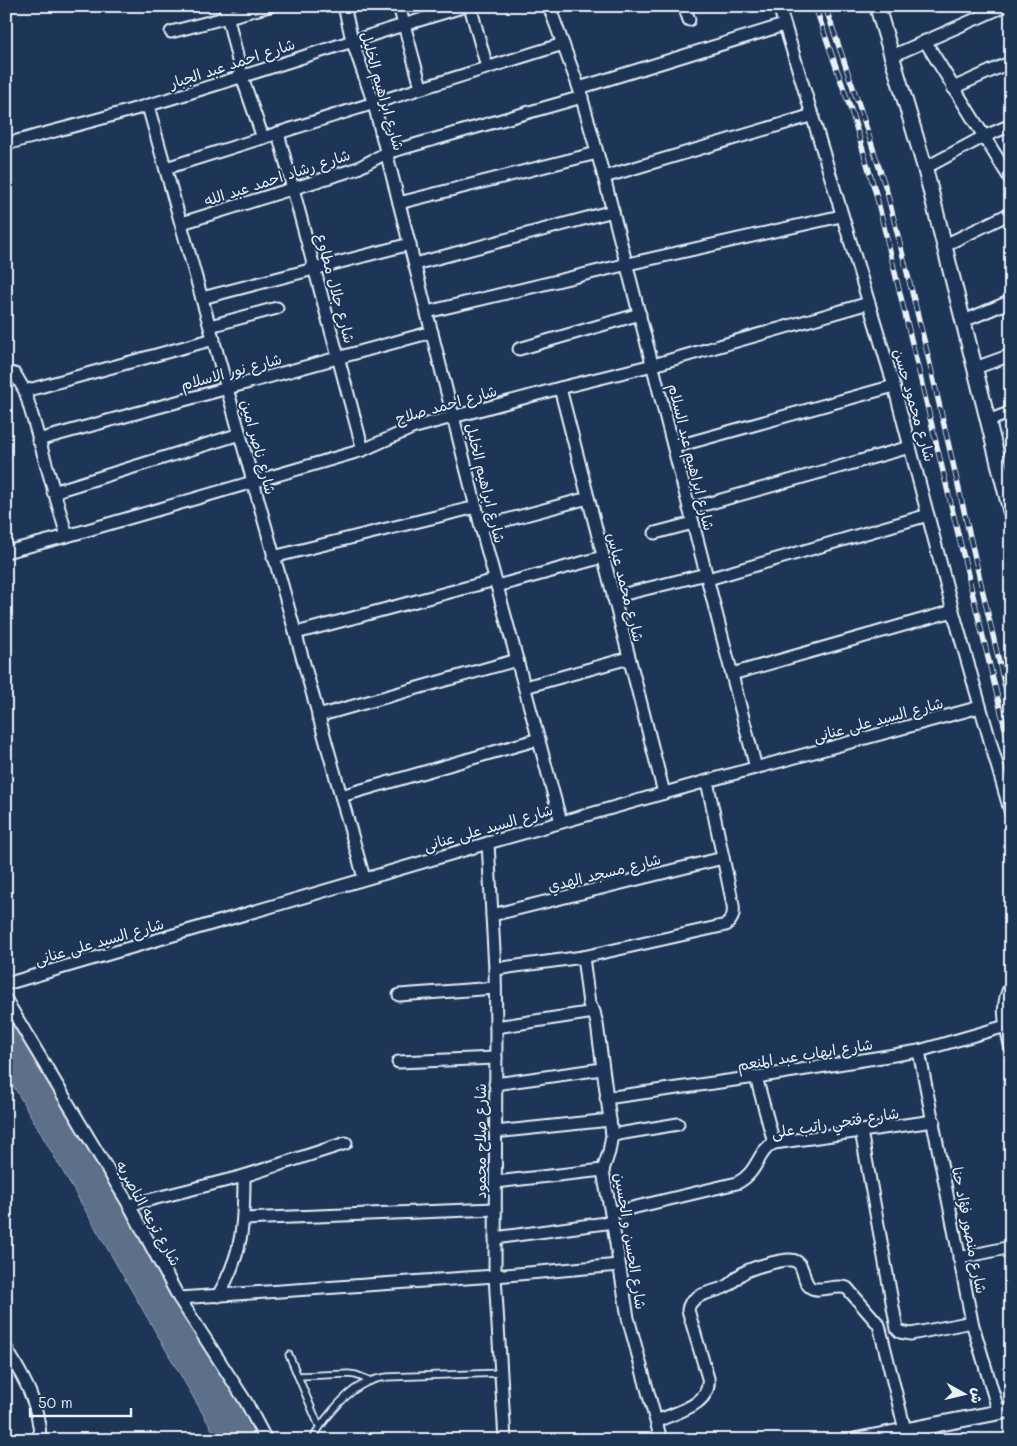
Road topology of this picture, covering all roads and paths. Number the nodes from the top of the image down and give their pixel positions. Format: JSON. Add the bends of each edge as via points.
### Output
{"nodes":[{"id":1,"x":270,"y":6,"type":"edge"},
{"id":2,"x":344,"y":6,"type":"edge"},
{"id":3,"x":398,"y":6,"type":"edge"},
{"id":4,"x":468,"y":6,"type":"edge"},
{"id":5,"x":549,"y":6,"type":"edge"},
{"id":6,"x":684,"y":6,"type":"edge"},
{"id":7,"x":779,"y":6,"type":"edge"},
{"id":8,"x":1006,"y":6,"type":"edge"},
{"id":9,"x":881,"y":8,"type":"edge"},
{"id":10,"x":226,"y":12,"type":"edge"},
{"id":11,"x":689,"y":20,"type":"dead end"},
{"id":12,"x":404,"y":24,"type":"junction"},
{"id":13,"x":784,"y":25,"type":"junction"},
{"id":14,"x":172,"y":32,"type":"dead end"},
{"id":15,"x":352,"y":40,"type":"junction"},
{"id":16,"x":925,"y":41,"type":"junction"},
{"id":17,"x":563,"y":44,"type":"junction"},
{"id":18,"x":892,"y":56,"type":"junction"},
{"id":19,"x":1011,"y":62,"type":"edge"},
{"id":20,"x":488,"y":67,"type":"junction"},
{"id":21,"x":242,"y":77,"type":"junction"},
{"id":22,"x":421,"y":87,"type":"junction"},
{"id":23,"x":953,"y":88,"type":"junction"},
{"id":24,"x":580,"y":92,"type":"junction"},
{"id":25,"x":374,"y":104,"type":"junction"},
{"id":26,"x":148,"y":106,"type":"junction"},
{"id":27,"x":813,"y":115,"type":"junction"},
{"id":28,"x":1011,"y":125,"type":"edge"},
{"id":29,"x":278,"y":133,"type":"junction"},
{"id":30,"x":983,"y":137,"type":"junction"},
{"id":31,"x":263,"y":138,"type":"junction"},
{"id":32,"x":6,"y":144,"type":"edge"},
{"id":33,"x":386,"y":153,"type":"junction"},
{"id":34,"x":597,"y":153,"type":"junction"},
{"id":35,"x":166,"y":168,"type":"junction"},
{"id":36,"x":925,"y":168,"type":"junction"},
{"id":37,"x":604,"y":177,"type":"junction"},
{"id":38,"x":1011,"y":180,"type":"edge"},
{"id":39,"x":294,"y":187,"type":"junction"},
{"id":40,"x":399,"y":203,"type":"junction"},
{"id":41,"x":613,"y":211,"type":"junction"},
{"id":42,"x":1011,"y":212,"type":"edge"},
{"id":43,"x":841,"y":216,"type":"junction"},
{"id":44,"x":182,"y":223,"type":"junction"},
{"id":45,"x":410,"y":244,"type":"junction"},
{"id":46,"x":945,"y":245,"type":"junction"},
{"id":47,"x":415,"y":264,"type":"junction"},
{"id":48,"x":628,"y":264,"type":"junction"},
{"id":49,"x":315,"y":268,"type":"junction"},
{"id":50,"x":202,"y":298,"type":"junction"},
{"id":51,"x":1011,"y":301,"type":"edge"},
{"id":52,"x":868,"y":302,"type":"junction"},
{"id":53,"x":278,"y":308,"type":"dead end"},
{"id":54,"x":427,"y":312,"type":"junction"},
{"id":55,"x":640,"y":314,"type":"junction"},
{"id":56,"x":964,"y":321,"type":"junction"},
{"id":57,"x":210,"y":326,"type":"junction"},
{"id":58,"x":432,"y":332,"type":"junction"},
{"id":59,"x":214,"y":339,"type":"junction"},
{"id":60,"x":519,"y":349,"type":"dead end"},
{"id":61,"x":1011,"y":355,"type":"edge"},
{"id":62,"x":339,"y":357,"type":"junction"},
{"id":63,"x":653,"y":365,"type":"junction"},
{"id":64,"x":975,"y":368,"type":"junction"},
{"id":65,"x":6,"y":372,"type":"edge"},
{"id":66,"x":894,"y":386,"type":"junction"},
{"id":67,"x":227,"y":387,"type":"junction"},
{"id":68,"x":560,"y":388,"type":"junction"},
{"id":69,"x":25,"y":391,"type":"junction"},
{"id":70,"x":1011,"y":412,"type":"edge"},
{"id":71,"x":453,"y":416,"type":"junction"},
{"id":72,"x":988,"y":421,"type":"junction"},
{"id":73,"x":240,"y":434,"type":"junction"},
{"id":74,"x":38,"y":440,"type":"junction"},
{"id":75,"x":910,"y":446,"type":"junction"},
{"id":76,"x":674,"y":447,"type":"junction"},
{"id":77,"x":363,"y":450,"type":"junction"},
{"id":78,"x":1006,"y":471,"type":"edge"},
{"id":79,"x":253,"y":481,"type":"junction"},
{"id":80,"x":53,"y":492,"type":"junction"},
{"id":81,"x":588,"y":498,"type":"junction"},
{"id":82,"x":476,"y":507,"type":"junction"},
{"id":83,"x":689,"y":509,"type":"junction"},
{"id":84,"x":1011,"y":512,"type":"edge"},
{"id":85,"x":928,"y":515,"type":"junction"},
{"id":86,"x":693,"y":523,"type":"junction"},
{"id":87,"x":481,"y":527,"type":"junction"},
{"id":88,"x":655,"y":532,"type":"dead end"},
{"id":89,"x":67,"y":536,"type":"junction"},
{"id":90,"x":6,"y":552,"type":"edge"},
{"id":91,"x":274,"y":557,"type":"junction"},
{"id":92,"x":603,"y":557,"type":"junction"},
{"id":93,"x":707,"y":576,"type":"junction"},
{"id":94,"x":496,"y":583,"type":"junction"},
{"id":95,"x":613,"y":598,"type":"junction"},
{"id":96,"x":953,"y":611,"type":"junction"},
{"id":97,"x":296,"y":633,"type":"junction"},
{"id":98,"x":629,"y":658,"type":"junction"},
{"id":99,"x":517,"y":660,"type":"junction"},
{"id":100,"x":732,"y":674,"type":"junction"},
{"id":101,"x":525,"y":687,"type":"junction"},
{"id":102,"x":980,"y":707,"type":"junction"},
{"id":103,"x":318,"y":716,"type":"junction"},
{"id":104,"x":539,"y":739,"type":"junction"},
{"id":105,"x":756,"y":768,"type":"junction"},
{"id":106,"x":707,"y":781,"type":"junction"},
{"id":107,"x":664,"y":793,"type":"junction"},
{"id":108,"x":341,"y":796,"type":"junction"},
{"id":109,"x":1011,"y":814,"type":"edge"},
{"id":110,"x":561,"y":822,"type":"junction"},
{"id":111,"x":488,"y":842,"type":"junction"},
{"id":112,"x":723,"y":858,"type":"junction"},
{"id":113,"x":364,"y":878,"type":"junction"},
{"id":114,"x":492,"y":915,"type":"junction"},
{"id":115,"x":583,"y":956,"type":"junction"},
{"id":116,"x":495,"y":969,"type":"junction"},
{"id":117,"x":6,"y":984,"type":"edge"},
{"id":118,"x":1011,"y":985,"type":"edge"},
{"id":119,"x":495,"y":988,"type":"junction"},
{"id":120,"x":399,"y":996,"type":"dead end"},
{"id":121,"x":6,"y":1000,"type":"edge"},
{"id":122,"x":594,"y":1012,"type":"junction"},
{"id":123,"x":1006,"y":1026,"type":"junction"},
{"id":124,"x":496,"y":1027,"type":"junction"},
{"id":125,"x":1011,"y":1049,"type":"edge"},
{"id":126,"x":920,"y":1051,"type":"junction"},
{"id":127,"x":496,"y":1058,"type":"junction"},
{"id":128,"x":398,"y":1062,"type":"dead end"},
{"id":129,"x":602,"y":1069,"type":"junction"},
{"id":130,"x":756,"y":1078,"type":"junction"},
{"id":131,"x":495,"y":1084,"type":"junction"},
{"id":132,"x":606,"y":1098,"type":"junction"},
{"id":133,"x":610,"y":1120,"type":"junction"},
{"id":134,"x":934,"y":1121,"type":"junction"},
{"id":135,"x":678,"y":1124,"type":"dead end"},
{"id":136,"x":861,"y":1131,"type":"junction"},
{"id":137,"x":495,"y":1132,"type":"junction"},
{"id":138,"x":612,"y":1135,"type":"junction"},
{"id":139,"x":346,"y":1143,"type":"dead end"},
{"id":140,"x":774,"y":1143,"type":"junction"},
{"id":141,"x":603,"y":1170,"type":"junction"},
{"id":142,"x":244,"y":1176,"type":"junction"},
{"id":143,"x":496,"y":1182,"type":"junction"},
{"id":144,"x":129,"y":1205,"type":"junction"},
{"id":145,"x":495,"y":1209,"type":"junction"},
{"id":146,"x":612,"y":1218,"type":"junction"},
{"id":147,"x":244,"y":1219,"type":"junction"},
{"id":148,"x":495,"y":1238,"type":"junction"},
{"id":149,"x":1011,"y":1247,"type":"edge"},
{"id":150,"x":959,"y":1258,"type":"junction"},
{"id":151,"x":620,"y":1265,"type":"junction"},
{"id":152,"x":495,"y":1276,"type":"junction"},
{"id":153,"x":218,"y":1296,"type":"junction"},
{"id":154,"x":179,"y":1298,"type":"junction"},
{"id":155,"x":972,"y":1322,"type":"junction"},
{"id":156,"x":6,"y":1348,"type":"edge"},
{"id":157,"x":289,"y":1355,"type":"dead end"},
{"id":158,"x":502,"y":1373,"type":"junction"},
{"id":159,"x":298,"y":1376,"type":"junction"},
{"id":160,"x":371,"y":1380,"type":"junction"},
{"id":161,"x":1005,"y":1411,"type":"edge"},
{"id":162,"x":657,"y":1421,"type":"junction"},
{"id":163,"x":319,"y":1426,"type":"junction"},
{"id":164,"x":905,"y":1430,"type":"junction"},
{"id":165,"x":40,"y":1440,"type":"edge"},
{"id":166,"x":266,"y":1440,"type":"edge"},
{"id":167,"x":313,"y":1440,"type":"edge"},
{"id":168,"x":505,"y":1440,"type":"edge"},
{"id":169,"x":661,"y":1440,"type":"edge"},
{"id":170,"x":856,"y":1440,"type":"edge"}],
"edges":[{"from":1,"to":10,"type":"street"},
{"from":2,"to":15,"type":"street","name":"شارع ابراهيم الخليل"},
{"from":3,"to":12,"type":"street"},
{"from":4,"to":12,"type":"street","name":"شارع احمد عبد الجبار"},
{"from":4,"to":20,"type":"street"},
{"from":5,"to":17,"type":"street","name":"شارع ابراهيم عبد السلام"},
{"from":6,"to":11,"type":"street"},
{"from":7,"to":13,"type":"street","name":"شارع محمود حسن"},
{"from":8,"to":16,"type":"street"},
{"from":9,"to":18,"type":"street"},
{"from":10,"to":14,"type":"street"},
{"from":10,"to":21,"type":"street"},
{"from":12,"to":15,"type":"street","name":"شارع احمد عبد الجبار"},
{"from":12,"to":22,"type":"street"},
{"from":13,"to":24,"type":"street","name":"شارع رشاد احمد عبد الله"},
{"from":13,"to":27,"type":"street","name":"شارع محمود حسن"},
{"from":15,"to":21,"type":"street","name":"شارع احمد عبد الجبار"},
{"from":15,"to":25,"type":"street","name":"شارع ابراهيم الخليل"},
{"from":16,"to":18,"type":"street"},
{"from":16,"to":23,"type":"street"},
{"from":17,"to":20,"type":"street"},
{"from":17,"to":24,"type":"street","name":"شارع ابراهيم عبد السلام"},
{"from":18,"to":36,"type":"street"},
{"from":19,"to":23,"type":"street"},
{"from":20,"to":22,"type":"street"},
{"from":21,"to":26,"type":"street","name":"شارع احمد عبد الجبار"},
{"from":21,"to":31,"type":"street"},
{"from":22,"to":25,"type":"street"},
{"from":23,"to":30,"type":"street"},
{"from":24,"to":33,"type":"street","name":"شارع رشاد احمد عبد الله"},
{"from":24,"to":34,"type":"street","name":"شارع ابراهيم عبد السلام"},
{"from":25,"to":29,"type":"street"},
{"from":25,"to":33,"type":"street","name":"شارع ابراهيم الخليل"},
{"from":26,"to":32,"type":"street","name":"شارع احمد عبد الجبار"},
{"from":26,"to":35,"type":"street","name":"شارع ناصر امين"},
{"from":27,"to":37,"type":"street"},
{"from":27,"to":43,"type":"street","name":"شارع محمود حسن"},
{"from":28,"to":30,"type":"street"},
{"from":29,"to":31,"type":"street"},
{"from":29,"to":39,"type":"street","name":"شارع جلال مطاوع"},
{"from":30,"to":36,"type":"street"},
{"from":30,"to":38,"type":"street"},
{"from":31,"to":35,"type":"street"},
{"from":33,"to":39,"type":"street","name":"شارع رشاد احمد عبد الله","via":[[358,168]]},
{"from":33,"to":40,"type":"street","name":"شارع ابراهيم الخليل"},
{"from":34,"to":37,"type":"street","name":"شارع ابراهيم عبد السلام"},
{"from":34,"to":40,"type":"street"},
{"from":35,"to":44,"type":"street","name":"شارع ناصر امين"},
{"from":36,"to":46,"type":"street"},
{"from":37,"to":41,"type":"street","name":"شارع ابراهيم عبد السلام"},
{"from":39,"to":44,"type":"street","name":"شارع رشاد احمد عبد الله"},
{"from":39,"to":49,"type":"street","name":"شارع جلال مطاوع"},
{"from":40,"to":45,"type":"street","name":"شارع ابراهيم الخليل"},
{"from":41,"to":47,"type":"street"},
{"from":41,"to":48,"type":"street","name":"شارع ابراهيم عبد السلام"},
{"from":42,"to":46,"type":"street"},
{"from":43,"to":48,"type":"street"},
{"from":43,"to":52,"type":"street","name":"شارع محمود حسن"},
{"from":44,"to":50,"type":"street","name":"شارع ناصر امين"},
{"from":45,"to":47,"type":"street","name":"شارع ابراهيم الخليل"},
{"from":45,"to":49,"type":"street"},
{"from":46,"to":56,"type":"street"},
{"from":47,"to":54,"type":"street","name":"شارع ابراهيم الخليل"},
{"from":48,"to":54,"type":"street"},
{"from":48,"to":55,"type":"street","name":"شارع ابراهيم عبد السلام"},
{"from":49,"to":50,"type":"street"},
{"from":49,"to":62,"type":"street","name":"شارع جلال مطاوع"},
{"from":50,"to":57,"type":"street","name":"شارع ناصر امين"},
{"from":51,"to":56,"type":"street"},
{"from":52,"to":63,"type":"street","name":"شارع احمد صلاح"},
{"from":52,"to":66,"type":"street","name":"شارع محمود حسن"},
{"from":53,"to":57,"type":"street"},
{"from":54,"to":58,"type":"street","name":"شارع ابراهيم الخليل"},
{"from":55,"to":60,"type":"street"},
{"from":55,"to":63,"type":"street","name":"شارع ابراهيم عبد السلام"},
{"from":56,"to":64,"type":"street"},
{"from":57,"to":59,"type":"street","name":"شارع ناصر امين"},
{"from":58,"to":62,"type":"street","name":"شارع نور الاسلام"},
{"from":58,"to":71,"type":"street","name":"شارع ابراهيم الخليل"},
{"from":59,"to":67,"type":"street","name":"شارع ناصر امين"},
{"from":59,"to":69,"type":"street"},
{"from":61,"to":64,"type":"street"},
{"from":62,"to":67,"type":"street","name":"شارع نور الاسلام"},
{"from":62,"to":77,"type":"street","name":"شارع جلال مطاوع"},
{"from":63,"to":68,"type":"street","name":"شارع احمد صلاح"},
{"from":63,"to":76,"type":"street","name":"شارع ابراهيم عبد السلام"},
{"from":64,"to":72,"type":"street"},
{"from":65,"to":69,"type":"street","via":[[15,374]]},
{"from":66,"to":75,"type":"street","name":"شارع محمود حسن"},
{"from":66,"to":76,"type":"street"},
{"from":67,"to":73,"type":"street","name":"شارع ناصر امين"},
{"from":67,"to":74,"type":"street","name":"شارع نور الاسلام"},
{"from":68,"to":71,"type":"street","name":"شارع احمد صلاح"},
{"from":68,"to":81,"type":"street","name":"شارع محمد عباس"},
{"from":69,"to":74,"type":"street"},
{"from":70,"to":72,"type":"street"},
{"from":71,"to":77,"type":"street","name":"شارع احمد صلاح","via":[[412,428]]},
{"from":71,"to":82,"type":"street","name":"شارع ابراهيم الخليل"},
{"from":72,"to":78,"type":"street"},
{"from":73,"to":79,"type":"street","name":"شارع ناصر امين"},
{"from":73,"to":80,"type":"street"},
{"from":74,"to":80,"type":"street"},
{"from":75,"to":83,"type":"street"},
{"from":75,"to":85,"type":"street","name":"شارع محمود حسن"},
{"from":76,"to":83,"type":"street","name":"شارع ابراهيم عبد السلام"},
{"from":77,"to":79,"type":"street","name":"شارع احمد صلاح"},
{"from":78,"to":84,"type":"street"},
{"from":79,"to":89,"type":"street","name":"شارع احمد صلاح"},
{"from":79,"to":91,"type":"street","name":"شارع ناصر امين"},
{"from":80,"to":89,"type":"street"},
{"from":81,"to":87,"type":"street"},
{"from":81,"to":92,"type":"street","name":"شارع محمد عباس"},
{"from":82,"to":87,"type":"street","name":"شارع ابراهيم الخليل"},
{"from":82,"to":91,"type":"street"},
{"from":83,"to":86,"type":"street","name":"شارع ابراهيم عبد السلام"},
{"from":85,"to":93,"type":"street"},
{"from":85,"to":96,"type":"street","name":"شارع محمود حسن"},
{"from":86,"to":88,"type":"street"},
{"from":86,"to":93,"type":"street","name":"شارع ابراهيم عبد السلام"},
{"from":87,"to":94,"type":"street","name":"شارع ابراهيم الخليل"},
{"from":89,"to":90,"type":"street","name":"شارع احمد صلاح"},
{"from":91,"to":97,"type":"street","name":"شارع ناصر امين"},
{"from":92,"to":94,"type":"street"},
{"from":92,"to":95,"type":"street","name":"شارع محمد عباس"},
{"from":93,"to":95,"type":"street"},
{"from":93,"to":100,"type":"street","name":"شارع ابراهيم عبد السلام"},
{"from":94,"to":97,"type":"street"},
{"from":94,"to":99,"type":"street","name":"شارع ابراهيم الخليل"},
{"from":95,"to":98,"type":"street","name":"شارع محمد عباس"},
{"from":96,"to":100,"type":"street"},
{"from":96,"to":102,"type":"street","name":"شارع محمود حسن"},
{"from":97,"to":103,"type":"street","name":"شارع ناصر امين"},
{"from":98,"to":101,"type":"street"},
{"from":98,"to":107,"type":"street","name":"شارع محمد عباس"},
{"from":99,"to":101,"type":"street","name":"شارع ابراهيم الخليل"},
{"from":99,"to":103,"type":"street"},
{"from":100,"to":105,"type":"street","name":"شارع ابراهيم عبد السلام"},
{"from":101,"to":104,"type":"street","name":"شارع ابراهيم الخليل"},
{"from":102,"to":105,"type":"street","name":"شارع السيد على عنانى"},
{"from":102,"to":109,"type":"street","name":"شارع محمود حسن"},
{"from":103,"to":108,"type":"street","name":"شارع ناصر امين"},
{"from":104,"to":108,"type":"street"},
{"from":104,"to":110,"type":"street","name":"شارع ابراهيم الخليل"},
{"from":105,"to":106,"type":"street","name":"شارع السيد على عنانى"},
{"from":106,"to":107,"type":"street","name":"شارع السيد على عنانى"},
{"from":106,"to":112,"type":"street"},
{"from":107,"to":110,"type":"street","name":"شارع السيد على عنانى"},
{"from":108,"to":113,"type":"street","name":"شارع ناصر امين"},
{"from":110,"to":111,"type":"street","name":"شارع السيد على عنانى"},
{"from":111,"to":113,"type":"street","name":"شارع السيد على عنانى"},
{"from":111,"to":114,"type":"street","name":"شارع صلاح محمود"},
{"from":112,"to":114,"type":"street","name":"شارع مسجد الهدي"},
{"from":112,"to":115,"type":"street","via":[[734,913],[726,925]]},
{"from":113,"to":117,"type":"street","name":"شارع السيد على عنانى"},
{"from":114,"to":116,"type":"street","name":"شارع صلاح محمود"},
{"from":115,"to":116,"type":"street"},
{"from":115,"to":122,"type":"street","name":"شارع الحسن و الحسين","via":[[589,1004]]},
{"from":116,"to":119,"type":"street","name":"شارع صلاح محمود"},
{"from":118,"to":123,"type":"street","via":[[1003,1006]]},
{"from":119,"to":120,"type":"street"},
{"from":119,"to":124,"type":"street","name":"شارع صلاح محمود"},
{"from":121,"to":144,"type":"street","name":"شارع ترعه الناصريه"},
{"from":122,"to":124,"type":"street"},
{"from":122,"to":129,"type":"street","name":"شارع الحسن و الحسين"},
{"from":123,"to":125,"type":"street"},
{"from":123,"to":126,"type":"street","name":"شارع ايهاب عبد المنعم"},
{"from":124,"to":127,"type":"street","name":"شارع صلاح محمود"},
{"from":126,"to":130,"type":"street","name":"شارع ايهاب عبد المنعم"},
{"from":126,"to":134,"type":"street","name":"شارع منصور فؤاد حنا"},
{"from":127,"to":128,"type":"street"},
{"from":127,"to":131,"type":"street","name":"شارع صلاح محمود"},
{"from":129,"to":131,"type":"street"},
{"from":129,"to":132,"type":"street","name":"شارع الحسن و الحسين"},
{"from":130,"to":132,"type":"street","name":"شارع ايهاب عبد المنعم"},
{"from":130,"to":140,"type":"street"},
{"from":131,"to":137,"type":"street","name":"شارع صلاح محمود"},
{"from":132,"to":133,"type":"street","name":"شارع الحسن و الحسين"},
{"from":133,"to":137,"type":"street"},
{"from":133,"to":138,"type":"street","name":"شارع الحسن و الحسين"},
{"from":134,"to":136,"type":"street","name":"شارع فتحي راتب على"},
{"from":134,"to":150,"type":"street","name":"شارع منصور فؤاد حنا"},
{"from":135,"to":138,"type":"street"},
{"from":136,"to":140,"type":"street","name":"شارع فتحي راتب على"},
{"from":136,"to":155,"type":"street","via":[[897,1328],[911,1334]]},
{"from":137,"to":143,"type":"street","name":"شارع صلاح محمود"},
{"from":138,"to":141,"type":"street","name":"شارع الحسن و الحسين"},
{"from":139,"to":142,"type":"street"},
{"from":140,"to":146,"type":"street","name":"شارع فتحي راتب على","via":[[764,1151],[752,1172],[737,1183]]},
{"from":141,"to":143,"type":"street"},
{"from":141,"to":146,"type":"street","name":"شارع الحسن و الحسين"},
{"from":142,"to":144,"type":"street"},
{"from":142,"to":147,"type":"street"},
{"from":143,"to":145,"type":"street","name":"شارع صلاح محمود"},
{"from":144,"to":154,"type":"street","name":"شارع ترعه الناصريه"},
{"from":145,"to":147,"type":"street"},
{"from":145,"to":148,"type":"street","name":"شارع صلاح محمود"},
{"from":146,"to":148,"type":"street","name":"شارع فتحي راتب على"},
{"from":146,"to":151,"type":"street","name":"شارع الحسن و الحسين"},
{"from":147,"to":153,"type":"street","via":[[236,1259]]},
{"from":148,"to":152,"type":"street","name":"شارع صلاح محمود"},
{"from":149,"to":150,"type":"street"},
{"from":150,"to":155,"type":"street","name":"شارع منصور فؤاد حنا"},
{"from":151,"to":152,"type":"street"},
{"from":151,"to":162,"type":"street","name":"شارع الحسن و الحسين","via":[[628,1318]]},
{"from":152,"to":153,"type":"street"},
{"from":152,"to":158,"type":"street","name":"شارع صلاح محمود"},
{"from":153,"to":154,"type":"street"},
{"from":154,"to":166,"type":"street","name":"شارع ترعه الناصريه","via":[[246,1402]]},
{"from":155,"to":161,"type":"street","name":"شارع منصور فؤاد حنا","via":[[988,1380]]},
{"from":156,"to":165,"type":"street","via":[[32,1395]]},
{"from":157,"to":159,"type":"lane"},
{"from":158,"to":160,"type":"lane"},
{"from":158,"to":168,"type":"street","name":"شارع صلاح محمود"},
{"from":159,"to":160,"type":"lane","via":[[348,1374]]},
{"from":159,"to":163,"type":"lane"},
{"from":160,"to":163,"type":"lane","via":[[354,1390]]},
{"from":161,"to":164,"type":"street"},
{"from":162,"to":164,"type":"street","via":[[698,1402],[708,1390],[708,1378],[688,1310],[690,1302],[729,1285],[750,1269],[790,1260],[801,1266],[806,1282],[812,1288],[847,1288],[879,1326]]},
{"from":162,"to":169,"type":"street","name":"شارع الحسن و الحسين"},
{"from":163,"to":167,"type":"lane"},
{"from":164,"to":170,"type":"street"}]}
